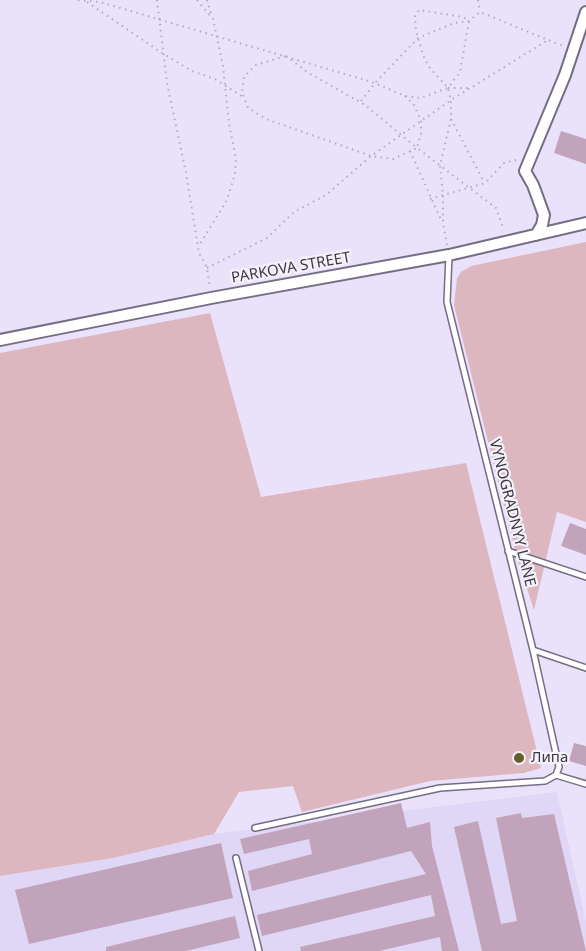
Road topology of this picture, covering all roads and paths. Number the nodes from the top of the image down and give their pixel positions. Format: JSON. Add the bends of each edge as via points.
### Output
{"nodes":[{"id":1,"x":78,"y":0,"type":"edge"},
{"id":2,"x":158,"y":0,"type":"edge"},
{"id":3,"x":197,"y":0,"type":"edge"},
{"id":4,"x":207,"y":0,"type":"edge"},
{"id":5,"x":478,"y":0,"type":"edge"},
{"id":6,"x":85,"y":1,"type":"edge"},
{"id":7,"x":480,"y":12,"type":"junction"},
{"id":8,"x":586,"y":12,"type":"edge"},
{"id":9,"x":213,"y":19,"type":"junction"},
{"id":10,"x":160,"y":21,"type":"junction"},
{"id":11,"x":469,"y":21,"type":"junction"},
{"id":12,"x":216,"y":37,"type":"junction"},
{"id":13,"x":418,"y":38,"type":"junction"},
{"id":14,"x":548,"y":40,"type":"junction"},
{"id":15,"x":574,"y":50,"type":"junction"},
{"id":16,"x":162,"y":53,"type":"junction"},
{"id":17,"x":286,"y":56,"type":"junction"},
{"id":18,"x":375,"y":83,"type":"junction"},
{"id":19,"x":226,"y":88,"type":"junction"},
{"id":20,"x":448,"y":88,"type":"junction"},
{"id":21,"x":471,"y":88,"type":"junction"},
{"id":22,"x":405,"y":96,"type":"junction"},
{"id":23,"x":244,"y":98,"type":"junction"},
{"id":24,"x":452,"y":100,"type":"junction"},
{"id":25,"x":361,"y":102,"type":"junction"},
{"id":26,"x":451,"y":119,"type":"junction"},
{"id":27,"x":421,"y":121,"type":"junction"},
{"id":28,"x":401,"y":135,"type":"junction"},
{"id":29,"x":417,"y":148,"type":"junction"},
{"id":30,"x":410,"y":151,"type":"junction"},
{"id":31,"x":372,"y":156,"type":"junction"},
{"id":32,"x":440,"y":165,"type":"junction"},
{"id":33,"x":525,"y":171,"type":"junction"},
{"id":34,"x":485,"y":183,"type":"junction"},
{"id":35,"x":470,"y":189,"type":"junction"},
{"id":36,"x":443,"y":195,"type":"junction"},
{"id":37,"x":430,"y":199,"type":"junction"},
{"id":38,"x":443,"y":223,"type":"junction"},
{"id":39,"x":586,"y":224,"type":"edge"},
{"id":40,"x":536,"y":235,"type":"junction"},
{"id":41,"x":508,"y":241,"type":"junction"},
{"id":42,"x":199,"y":245,"type":"junction"},
{"id":43,"x":449,"y":255,"type":"junction"},
{"id":44,"x":207,"y":268,"type":"junction"},
{"id":45,"x":211,"y":298,"type":"junction"},
{"id":46,"x":0,"y":340,"type":"edge"},
{"id":47,"x":508,"y":550,"type":"junction"},
{"id":48,"x":586,"y":577,"type":"edge"},
{"id":49,"x":533,"y":650,"type":"junction"},
{"id":50,"x":586,"y":668,"type":"edge"},
{"id":51,"x":556,"y":775,"type":"junction"},
{"id":52,"x":586,"y":784,"type":"edge"},
{"id":53,"x":255,"y":828,"type":"dead end"},
{"id":54,"x":237,"y":858,"type":"dead end"},
{"id":55,"x":259,"y":951,"type":"edge"}],
"edges":[{"from":1,"to":6,"type":"path"},
{"from":2,"to":10,"type":"path"},
{"from":3,"to":9,"type":"path"},
{"from":4,"to":9,"type":"path"},
{"from":5,"to":7,"type":"path"},
{"from":6,"to":10,"type":"path"},
{"from":6,"to":16,"type":"path"},
{"from":7,"to":11,"type":"path"},
{"from":7,"to":14,"type":"path"},
{"from":8,"to":15,"type":"street"},
{"from":9,"to":12,"type":"path"},
{"from":10,"to":12,"type":"path"},
{"from":10,"to":16,"type":"path"},
{"from":11,"to":13,"type":"path"},
{"from":11,"to":13,"type":"path","via":[[419,10],[415,16]]},
{"from":11,"to":20,"type":"path","via":[[460,72]]},
{"from":12,"to":17,"type":"path"},
{"from":12,"to":19,"type":"path"},
{"from":13,"to":18,"type":"path"},
{"from":13,"to":20,"type":"path","via":[[429,67]]},
{"from":14,"to":15,"type":"path"},
{"from":14,"to":21,"type":"path"},
{"from":15,"to":33,"type":"street"},
{"from":16,"to":19,"type":"path"},
{"from":16,"to":42,"type":"path"},
{"from":17,"to":18,"type":"path"},
{"from":17,"to":23,"type":"path","via":[[256,65],[244,77]]},
{"from":17,"to":25,"type":"path"},
{"from":18,"to":22,"type":"path"},
{"from":18,"to":25,"type":"path"},
{"from":19,"to":23,"type":"path"},
{"from":19,"to":42,"type":"path","via":[[235,174],[227,200]]},
{"from":20,"to":21,"type":"path"},
{"from":20,"to":22,"type":"path","via":[[420,98]]},
{"from":20,"to":24,"type":"path"},
{"from":21,"to":24,"type":"path"},
{"from":22,"to":27,"type":"path"},
{"from":23,"to":31,"type":"path","via":[[248,108],[266,119]]},
{"from":24,"to":26,"type":"path"},
{"from":24,"to":27,"type":"path"},
{"from":25,"to":28,"type":"path"},
{"from":26,"to":32,"type":"path"},
{"from":26,"to":34,"type":"path"},
{"from":27,"to":28,"type":"path"},
{"from":27,"to":29,"type":"path"},
{"from":28,"to":29,"type":"path"},
{"from":28,"to":31,"type":"path"},
{"from":29,"to":30,"type":"path"},
{"from":29,"to":32,"type":"path"},
{"from":30,"to":31,"type":"path","via":[[393,159]]},
{"from":30,"to":37,"type":"path"},
{"from":31,"to":44,"type":"path","via":[[326,195],[294,213],[267,238]]},
{"from":32,"to":35,"type":"path"},
{"from":32,"to":36,"type":"path"},
{"from":33,"to":34,"type":"path","via":[[515,160],[504,163]]},
{"from":33,"to":40,"type":"street","via":[[544,215]]},
{"from":34,"to":35,"type":"path"},
{"from":35,"to":36,"type":"path"},
{"from":35,"to":41,"type":"path","via":[[496,208]]},
{"from":36,"to":37,"type":"path"},
{"from":36,"to":38,"type":"path"},
{"from":37,"to":38,"type":"path"},
{"from":38,"to":43,"type":"path"},
{"from":39,"to":40,"type":"street","name":"PARKOVA STREET"},
{"from":40,"to":41,"type":"street","name":"PARKOVA STREET"},
{"from":41,"to":43,"type":"street","name":"PARKOVA STREET"},
{"from":42,"to":44,"type":"path"},
{"from":43,"to":45,"type":"street","name":"PARKOVA STREET"},
{"from":43,"to":47,"type":"lane","name":"VYNOGRADNYY LANE","via":[[447,302]]},
{"from":44,"to":45,"type":"path"},
{"from":45,"to":46,"type":"street","name":"PARKOVA STREET"},
{"from":47,"to":48,"type":"lane"},
{"from":47,"to":49,"type":"lane","name":"VYNOGRADNYY LANE"},
{"from":49,"to":50,"type":"lane"},
{"from":49,"to":51,"type":"lane","name":"VYNOGRADNYY LANE","via":[[559,767]]},
{"from":51,"to":52,"type":"lane"},
{"from":51,"to":53,"type":"lane","via":[[545,781],[440,788]]},
{"from":54,"to":55,"type":"lane"}]}
